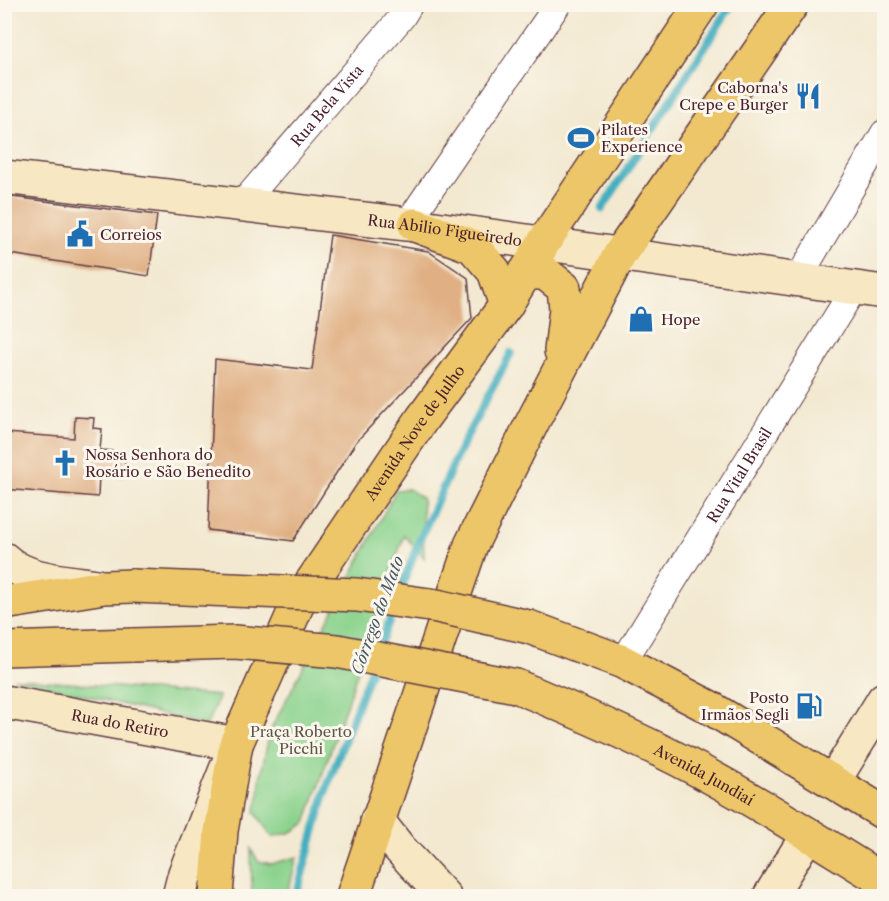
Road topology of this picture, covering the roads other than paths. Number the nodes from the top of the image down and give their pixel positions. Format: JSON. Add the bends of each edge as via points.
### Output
{"nodes":[{"id":1,"x":410,"y":4,"type":"edge"},
{"id":2,"x":558,"y":4,"type":"edge"},
{"id":3,"x":702,"y":4,"type":"edge"},
{"id":4,"x":792,"y":4,"type":"edge"},
{"id":5,"x":885,"y":133,"type":"edge"},
{"id":6,"x":4,"y":177,"type":"edge"},
{"id":7,"x":242,"y":204,"type":"junction"},
{"id":8,"x":411,"y":225,"type":"junction"},
{"id":9,"x":544,"y":242,"type":"junction"},
{"id":10,"x":620,"y":254,"type":"junction"},
{"id":11,"x":525,"y":273,"type":"junction"},
{"id":12,"x":798,"y":279,"type":"junction"},
{"id":13,"x":870,"y":290,"type":"edge"},
{"id":14,"x":506,"y":305,"type":"junction"},
{"id":15,"x":559,"y":370,"type":"junction"},
{"id":16,"x":4,"y":558,"type":"edge"},
{"id":17,"x":118,"y":586,"type":"junction"},
{"id":18,"x":4,"y":603,"type":"edge"},
{"id":19,"x":4,"y":649,"type":"edge"},
{"id":20,"x":623,"y":662,"type":"junction"},
{"id":21,"x":885,"y":699,"type":"edge"},
{"id":22,"x":4,"y":702,"type":"edge"},
{"id":23,"x":236,"y":744,"type":"junction"},
{"id":24,"x":833,"y":782,"type":"junction"},
{"id":25,"x":885,"y":813,"type":"edge"},
{"id":26,"x":377,"y":820,"type":"junction"},
{"id":27,"x":808,"y":834,"type":"junction"},
{"id":28,"x":885,"y":881,"type":"edge"},
{"id":29,"x":179,"y":897,"type":"edge"},
{"id":30,"x":216,"y":897,"type":"edge"},
{"id":31,"x":353,"y":897,"type":"edge"},
{"id":32,"x":444,"y":897,"type":"edge"},
{"id":33,"x":770,"y":897,"type":"edge"}],
"edges":[{"from":1,"to":7,"type":"street","name":"Rua Bela Vista"},
{"from":2,"to":8,"type":"street"},
{"from":3,"to":9,"type":"main road","name":"Avenida Nove de Julho"},
{"from":4,"to":10,"type":"main road"},
{"from":5,"to":12,"type":"street"},
{"from":6,"to":7,"type":"street","name":"Rua Abilio Figueiredo"},
{"from":7,"to":8,"type":"street","name":"Rua Abilio Figueiredo"},
{"from":8,"to":9,"type":"street","name":"Rua Abilio Figueiredo"},
{"from":8,"to":14,"type":"main road","via":[[472,246],[494,271]]},
{"from":9,"to":10,"type":"street","name":"Rua Abilio Figueiredo"},
{"from":9,"to":11,"type":"main road","name":"Avenida Nove de Julho"},
{"from":10,"to":12,"type":"street","name":"Rua Abilio Figueiredo"},
{"from":10,"to":15,"type":"main road"},
{"from":11,"to":14,"type":"main road","name":"Avenida Nove de Julho"},
{"from":11,"to":15,"type":"main road","via":[[544,273],[564,288],[566,309]]},
{"from":12,"to":13,"type":"street","name":"Rua Abilio Figueiredo"},
{"from":13,"to":20,"type":"street","name":"Rua Vital Brasil"},
{"from":14,"to":23,"type":"main road","name":"Avenida Nove de Julho","via":[[422,419],[299,601]]},
{"from":15,"to":26,"type":"main road","via":[[471,545]]},
{"from":16,"to":17,"type":"street","via":[[38,577]]},
{"from":17,"to":18,"type":"main road"},
{"from":17,"to":20,"type":"main road","bridge":true,"via":[[357,595],[437,606],[529,627]]},
{"from":19,"to":27,"type":"main road","name":"Avenida Jundiaí","bridge":true,"via":[[235,642],[337,651],[516,686],[585,714],[681,761]]},
{"from":20,"to":24,"type":"main road","via":[[709,707]]},
{"from":21,"to":24,"type":"street"},
{"from":22,"to":23,"type":"street","name":"Rua do Retiro"},
{"from":23,"to":29,"type":"street"},
{"from":23,"to":30,"type":"main road","name":"Avenida Nove de Julho","via":[[221,831]]},
{"from":24,"to":25,"type":"main road"},
{"from":26,"to":31,"type":"main road"},
{"from":26,"to":32,"type":"street"},
{"from":27,"to":28,"type":"main road","name":"Avenida Jundiaí"},
{"from":27,"to":33,"type":"street"}]}
